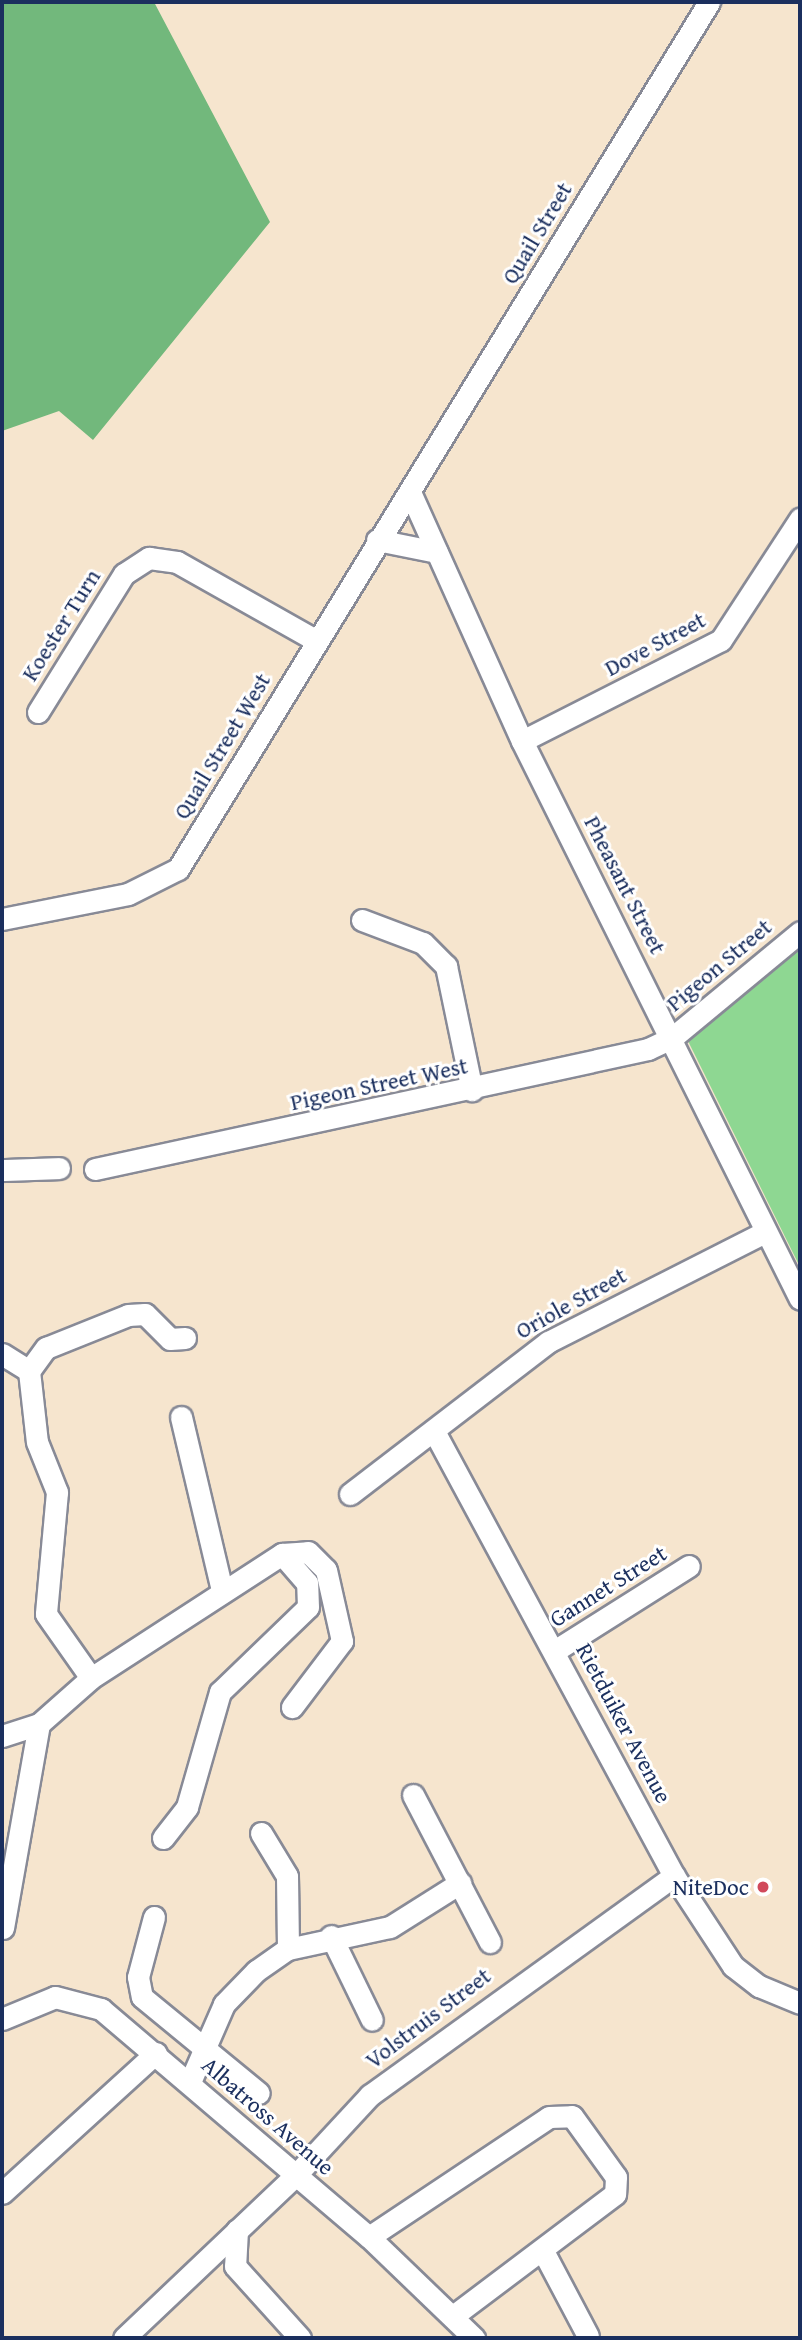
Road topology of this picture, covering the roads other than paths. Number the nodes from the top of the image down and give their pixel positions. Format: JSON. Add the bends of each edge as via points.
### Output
{"nodes":[{"id":1,"x":709,"y":2,"type":"edge"},
{"id":2,"x":410,"y":492,"type":"junction"},
{"id":3,"x":800,"y":519,"type":"edge"},
{"id":4,"x":377,"y":540,"type":"junction"},
{"id":5,"x":437,"y":552,"type":"junction"},
{"id":6,"x":317,"y":641,"type":"junction"},
{"id":7,"x":38,"y":712,"type":"dead end"},
{"id":8,"x":522,"y":741,"type":"junction"},
{"id":9,"x":3,"y":915,"type":"edge"},
{"id":10,"x":362,"y":920,"type":"dead end"},
{"id":11,"x":800,"y":932,"type":"edge"},
{"id":12,"x":672,"y":1038,"type":"junction"},
{"id":13,"x":472,"y":1090,"type":"junction"},
{"id":14,"x":59,"y":1168,"type":"dead end"},
{"id":15,"x":95,"y":1169,"type":"dead end"},
{"id":16,"x":2,"y":1170,"type":"edge"},
{"id":17,"x":765,"y":1232,"type":"junction"},
{"id":18,"x":800,"y":1298,"type":"edge"},
{"id":19,"x":186,"y":1338,"type":"dead end"},
{"id":20,"x":2,"y":1354,"type":"edge"},
{"id":21,"x":29,"y":1371,"type":"junction"},
{"id":22,"x":181,"y":1417,"type":"dead end"},
{"id":23,"x":435,"y":1433,"type":"junction"},
{"id":24,"x":350,"y":1494,"type":"dead end"},
{"id":25,"x":282,"y":1554,"type":"junction"},
{"id":26,"x":689,"y":1566,"type":"dead end"},
{"id":27,"x":222,"y":1590,"type":"junction"},
{"id":28,"x":556,"y":1650,"type":"junction"},
{"id":29,"x":91,"y":1678,"type":"junction"},
{"id":30,"x":292,"y":1707,"type":"dead end"},
{"id":31,"x":40,"y":1724,"type":"junction"},
{"id":32,"x":2,"y":1736,"type":"edge"},
{"id":33,"x":413,"y":1795,"type":"dead end"},
{"id":34,"x":261,"y":1833,"type":"dead end"},
{"id":35,"x":163,"y":1838,"type":"dead end"},
{"id":36,"x":674,"y":1876,"type":"junction"},
{"id":37,"x":460,"y":1882,"type":"junction"},
{"id":38,"x":154,"y":1917,"type":"dead end"},
{"id":39,"x":3,"y":1928,"type":"edge"},
{"id":40,"x":331,"y":1936,"type":"junction"},
{"id":41,"x":490,"y":1942,"type":"dead end"},
{"id":42,"x":288,"y":1949,"type":"junction"},
{"id":43,"x":800,"y":2003,"type":"edge"},
{"id":44,"x":2,"y":2019,"type":"edge"},
{"id":45,"x":372,"y":2020,"type":"dead end"},
{"id":46,"x":208,"y":2045,"type":"junction"},
{"id":47,"x":156,"y":2053,"type":"junction"},
{"id":48,"x":190,"y":2082,"type":"junction"},
{"id":49,"x":259,"y":2093,"type":"dead end"},
{"id":50,"x":295,"y":2176,"type":"junction"},
{"id":51,"x":2,"y":2193,"type":"edge"},
{"id":52,"x":237,"y":2230,"type":"junction"},
{"id":53,"x":369,"y":2237,"type":"junction"},
{"id":54,"x":543,"y":2251,"type":"junction"},
{"id":55,"x":453,"y":2316,"type":"junction"},
{"id":56,"x":588,"y":2336,"type":"dead end"},
{"id":57,"x":124,"y":2338,"type":"edge"},
{"id":58,"x":300,"y":2338,"type":"edge"},
{"id":59,"x":474,"y":2338,"type":"edge"}],
"edges":[{"from":1,"to":2,"type":"street","name":"Quail Street"},
{"from":2,"to":4,"type":"street","name":"Quail Street West"},
{"from":2,"to":5,"type":"street","name":"Pheasant Street"},
{"from":3,"to":8,"type":"street","name":"Dove Street","via":[[721,640]]},
{"from":4,"to":5,"type":"street"},
{"from":4,"to":6,"type":"street","name":"Quail Street West"},
{"from":5,"to":8,"type":"street","name":"Pheasant Street"},
{"from":6,"to":7,"type":"street","name":"Koester Turn","via":[[177,562],[149,558],[124,574]]},
{"from":6,"to":9,"type":"street","name":"Quail Street West","via":[[178,869],[128,894]]},
{"from":8,"to":12,"type":"street","name":"Pheasant Street"},
{"from":10,"to":13,"type":"street","via":[[423,943],[446,966]]},
{"from":11,"to":12,"type":"street","name":"Pigeon Street"},
{"from":12,"to":13,"type":"street","name":"Pigeon Street West","via":[[611,1060]]},
{"from":12,"to":17,"type":"street","name":"Pheasant Street"},
{"from":13,"to":15,"type":"street","name":"Pigeon Street West"},
{"from":14,"to":16,"type":"street"},
{"from":17,"to":18,"type":"street","name":"Pheasant Street"},
{"from":17,"to":23,"type":"street","name":"Oriole Street","via":[[548,1342]]},
{"from":19,"to":21,"type":"street","via":[[170,1339],[142,1313],[128,1315],[46,1348]]},
{"from":20,"to":21,"type":"street"},
{"from":21,"to":29,"type":"street","via":[[37,1442],[58,1504],[44,1608]]},
{"from":22,"to":27,"type":"street"},
{"from":23,"to":24,"type":"street","name":"Oriole Street"},
{"from":23,"to":28,"type":"street","name":"Rietduiker Avenue"},
{"from":25,"to":27,"type":"street"},
{"from":25,"to":30,"type":"street","via":[[318,1557],[343,1631],[333,1661]]},
{"from":25,"to":35,"type":"street","via":[[307,1583],[308,1607],[220,1692],[187,1807]]},
{"from":26,"to":28,"type":"street","name":"Gannet Street"},
{"from":27,"to":29,"type":"street"},
{"from":28,"to":36,"type":"street","name":"Rietduiker Avenue"},
{"from":29,"to":31,"type":"street"},
{"from":31,"to":32,"type":"street"},
{"from":31,"to":39,"type":"street"},
{"from":33,"to":37,"type":"street"},
{"from":34,"to":42,"type":"street","via":[[287,1876]]},
{"from":36,"to":43,"type":"street","name":"Rietduiker Avenue","via":[[733,1966],[759,1986]]},
{"from":36,"to":50,"type":"street","name":"Volstruis Street","via":[[390,2079]]},
{"from":37,"to":40,"type":"street","via":[[390,1927]]},
{"from":37,"to":41,"type":"street"},
{"from":38,"to":46,"type":"street","via":[[138,1977],[142,1997]]},
{"from":40,"to":42,"type":"street"},
{"from":40,"to":45,"type":"street"},
{"from":42,"to":46,"type":"street","via":[[232,1993]]},
{"from":44,"to":47,"type":"street","name":"Albatross Avenue","via":[[43,1999],[85,2000]]},
{"from":46,"to":48,"type":"street"},
{"from":46,"to":49,"type":"street"},
{"from":47,"to":48,"type":"street","name":"Albatross Avenue"},
{"from":47,"to":51,"type":"street"},
{"from":48,"to":50,"type":"street","name":"Albatross Avenue"},
{"from":50,"to":52,"type":"street","name":"Volstruis Street"},
{"from":50,"to":53,"type":"street","name":"Albatross Avenue"},
{"from":52,"to":57,"type":"street","name":"Volstruis Street"},
{"from":52,"to":58,"type":"street","via":[[235,2266]]},
{"from":53,"to":54,"type":"street","via":[[549,2117],[568,2114],[612,2170],[617,2187],[608,2201]]},
{"from":53,"to":55,"type":"street","name":"Albatross Avenue"},
{"from":54,"to":55,"type":"street"},
{"from":54,"to":56,"type":"street"},
{"from":55,"to":59,"type":"street","name":"Albatross Avenue"}]}
